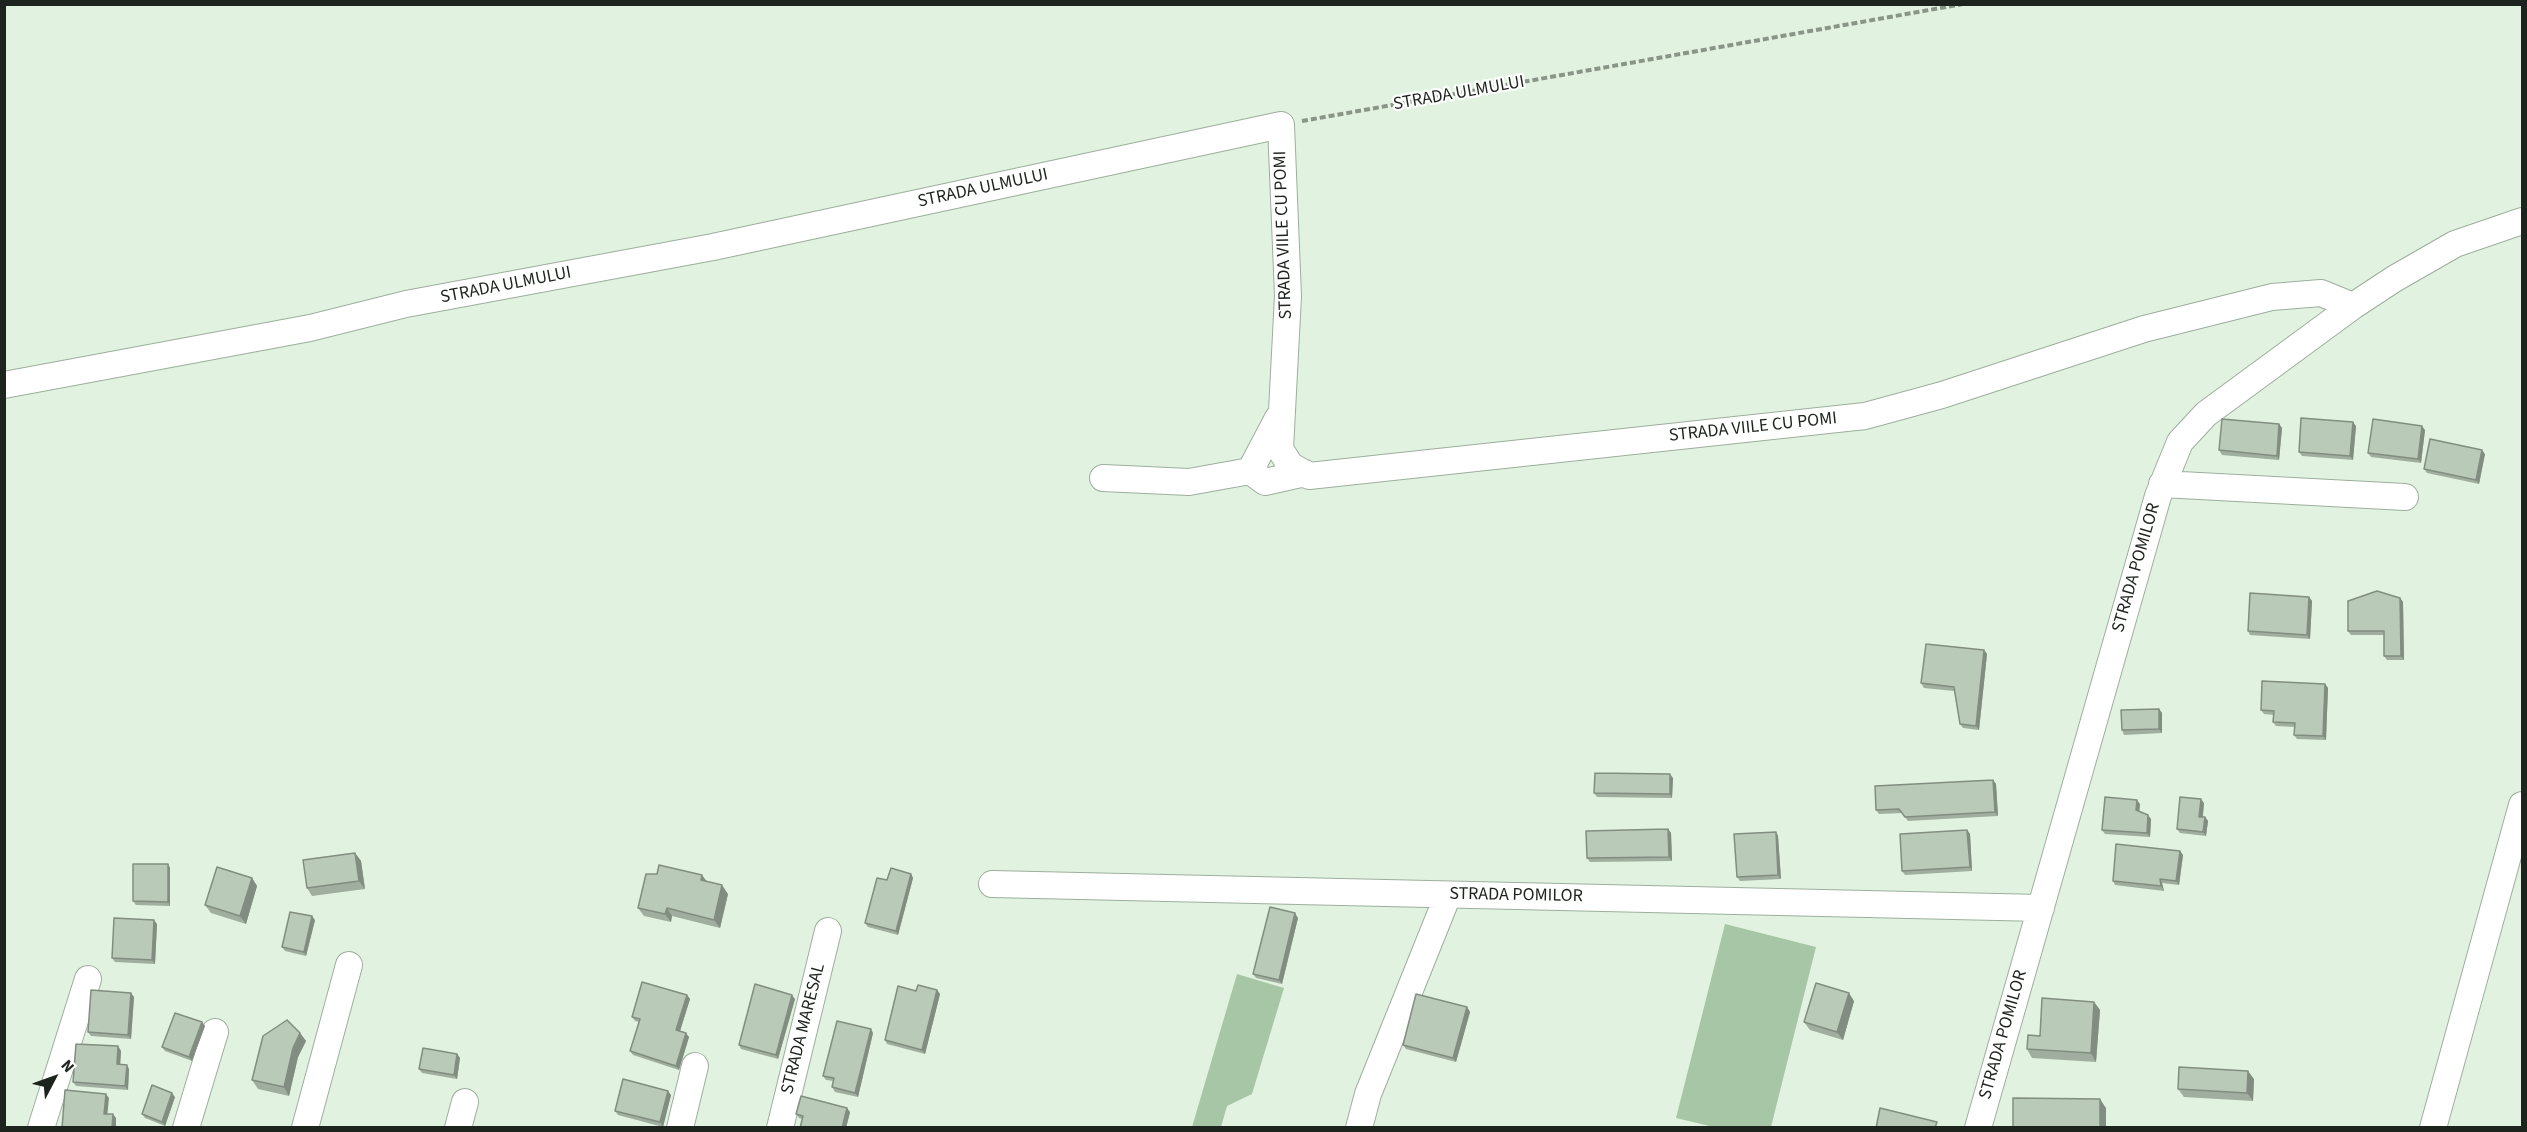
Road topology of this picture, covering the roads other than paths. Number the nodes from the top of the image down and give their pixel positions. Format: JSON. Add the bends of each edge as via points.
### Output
{"nodes":[{"id":1,"x":1281,"y":125,"type":"joint"},
{"id":2,"x":2523,"y":221,"type":"edge"},
{"id":3,"x":2353,"y":306,"type":"junction"},
{"id":4,"x":4,"y":385,"type":"edge"},
{"id":5,"x":1282,"y":409,"type":"junction"},
{"id":6,"x":1250,"y":471,"type":"junction"},
{"id":7,"x":1305,"y":473,"type":"junction"},
{"id":8,"x":1103,"y":478,"type":"dead end"},
{"id":9,"x":2162,"y":484,"type":"junction"},
{"id":10,"x":2404,"y":497,"type":"dead end"},
{"id":11,"x":2523,"y":805,"type":"edge"},
{"id":12,"x":992,"y":884,"type":"dead end"},
{"id":13,"x":1448,"y":895,"type":"junction"},
{"id":14,"x":2041,"y":908,"type":"junction"},
{"id":15,"x":828,"y":931,"type":"dead end"},
{"id":16,"x":349,"y":965,"type":"dead end"},
{"id":17,"x":88,"y":979,"type":"dead end"},
{"id":18,"x":215,"y":1032,"type":"dead end"},
{"id":19,"x":695,"y":1066,"type":"dead end"},
{"id":20,"x":465,"y":1102,"type":"dead end"},
{"id":21,"x":41,"y":1128,"type":"edge"},
{"id":22,"x":186,"y":1128,"type":"edge"},
{"id":23,"x":305,"y":1128,"type":"edge"},
{"id":24,"x":458,"y":1128,"type":"edge"},
{"id":25,"x":680,"y":1128,"type":"edge"},
{"id":26,"x":780,"y":1128,"type":"edge"},
{"id":27,"x":1359,"y":1128,"type":"edge"},
{"id":28,"x":1978,"y":1128,"type":"edge"},
{"id":29,"x":2433,"y":1128,"type":"edge"}],
"edges":[{"from":1,"to":4,"type":"street","name":"STRADA ULMULUI","via":[[713,247]]},
{"from":1,"to":5,"type":"street","name":"STRADA VIILE CU POMI","via":[[1288,296]]},
{"from":2,"to":3,"type":"street","via":[[2455,244]]},
{"from":3,"to":7,"type":"street","name":"STRADA VIILE CU POMI","via":[[2321,293],[2271,297],[2144,329],[1865,416]]},
{"from":3,"to":9,"type":"street","name":"STRADA POMILOR","via":[[2206,414],[2180,442]]},
{"from":5,"to":6,"type":"street"},
{"from":5,"to":7,"type":"street","name":"STRADA VIILE CU POMI","via":[[1280,449],[1290,465]]},
{"from":6,"to":7,"type":"street","via":[[1265,482]]},
{"from":6,"to":8,"type":"street","via":[[1189,482]]},
{"from":9,"to":10,"type":"street"},
{"from":9,"to":14,"type":"street","name":"STRADA POMILOR"},
{"from":11,"to":29,"type":"street"},
{"from":12,"to":13,"type":"street","name":"STRADA POMILOR"},
{"from":13,"to":14,"type":"street","name":"STRADA POMILOR"},
{"from":13,"to":27,"type":"street","via":[[1368,1094]]},
{"from":14,"to":28,"type":"street","name":"STRADA POMILOR"},
{"from":15,"to":26,"type":"street","name":"STRADA MARESAL"},
{"from":16,"to":23,"type":"street"},
{"from":17,"to":21,"type":"street"},
{"from":18,"to":22,"type":"street"},
{"from":19,"to":25,"type":"street"},
{"from":20,"to":24,"type":"street"}]}
